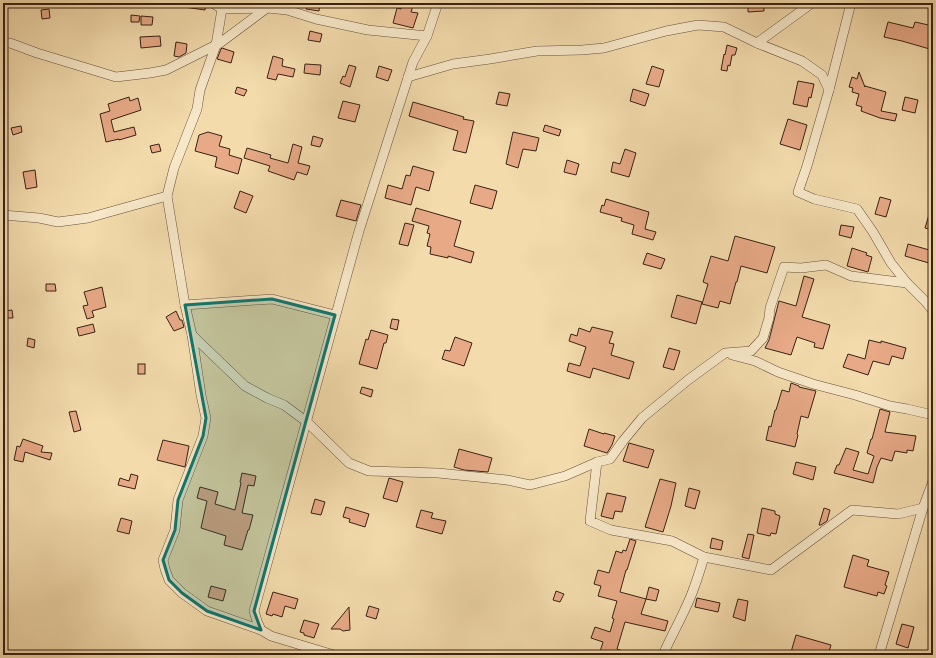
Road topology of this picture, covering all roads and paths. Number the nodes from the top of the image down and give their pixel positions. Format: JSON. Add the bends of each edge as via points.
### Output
{"nodes":[{"id":1,"x":213,"y":3,"type":"edge"},
{"id":2,"x":438,"y":3,"type":"edge"},
{"id":3,"x":812,"y":3,"type":"edge"},
{"id":4,"x":851,"y":3,"type":"edge"},
{"id":5,"x":267,"y":8,"type":"junction"},
{"id":6,"x":222,"y":9,"type":"junction"},
{"id":7,"x":427,"y":36,"type":"junction"},
{"id":8,"x":3,"y":43,"type":"edge"},
{"id":9,"x":757,"y":43,"type":"junction"},
{"id":10,"x":216,"y":45,"type":"junction"},
{"id":11,"x":408,"y":77,"type":"junction"},
{"id":12,"x":829,"y":90,"type":"junction"},
{"id":13,"x":167,"y":196,"type":"junction"},
{"id":14,"x":3,"y":215,"type":"edge"},
{"id":15,"x":907,"y":284,"type":"junction"},
{"id":16,"x":185,"y":305,"type":"junction"},
{"id":17,"x":933,"y":311,"type":"edge"},
{"id":18,"x":335,"y":314,"type":"junction"},
{"id":19,"x":192,"y":334,"type":"junction"},
{"id":20,"x":725,"y":353,"type":"junction"},
{"id":21,"x":933,"y":415,"type":"edge"},
{"id":22,"x":307,"y":422,"type":"junction"},
{"id":23,"x":596,"y":462,"type":"junction"},
{"id":24,"x":933,"y":481,"type":"edge"},
{"id":25,"x":923,"y":508,"type":"junction"},
{"id":26,"x":704,"y":557,"type":"junction"},
{"id":27,"x":261,"y":630,"type":"junction"},
{"id":28,"x":334,"y":655,"type":"edge"},
{"id":29,"x":663,"y":655,"type":"edge"},
{"id":30,"x":879,"y":655,"type":"edge"}],
"edges":[{"from":1,"to":6,"type":"street"},
{"from":2,"to":7,"type":"street"},
{"from":3,"to":9,"type":"street"},
{"from":4,"to":12,"type":"street"},
{"from":5,"to":6,"type":"street"},
{"from":5,"to":7,"type":"street","via":[[287,10],[368,30]]},
{"from":5,"to":10,"type":"street"},
{"from":6,"to":10,"type":"street"},
{"from":7,"to":11,"type":"street"},
{"from":8,"to":10,"type":"street","via":[[10,43],[116,77],[166,70]]},
{"from":9,"to":11,"type":"street","via":[[724,26],[698,25],[604,48],[537,51],[453,64]]},
{"from":9,"to":12,"type":"street","via":[[802,61],[822,75]]},
{"from":10,"to":13,"type":"street"},
{"from":11,"to":18,"type":"street"},
{"from":12,"to":15,"type":"street","via":[[798,192],[814,200],[857,209]]},
{"from":13,"to":14,"type":"street","via":[[88,218],[58,222]]},
{"from":13,"to":16,"type":"street"},
{"from":15,"to":17,"type":"street"},
{"from":15,"to":20,"type":"street","via":[[850,276],[826,265],[784,267],[763,338],[752,351]]},
{"from":16,"to":18,"type":"street","via":[[272,299]]},
{"from":16,"to":19,"type":"street"},
{"from":18,"to":22,"type":"street"},
{"from":19,"to":22,"type":"street","via":[[245,386],[284,405]]},
{"from":19,"to":27,"type":"street","via":[[206,418],[203,436],[178,500],[175,530],[164,560],[165,569],[169,580],[182,593],[207,611]]},
{"from":20,"to":21,"type":"street","via":[[755,361],[813,384],[890,406]]},
{"from":20,"to":23,"type":"street","via":[[642,418],[610,459]]},
{"from":22,"to":23,"type":"street","via":[[349,463],[369,471],[438,473],[530,485],[565,476]]},
{"from":22,"to":27,"type":"street","via":[[254,611]]},
{"from":23,"to":26,"type":"street","via":[[590,521],[611,530],[672,541]]},
{"from":24,"to":25,"type":"street"},
{"from":25,"to":26,"type":"street","via":[[898,514],[852,510],[771,570]]},
{"from":25,"to":30,"type":"street"},
{"from":26,"to":29,"type":"street","via":[[686,608]]},
{"from":27,"to":28,"type":"street","via":[[271,636]]}]}
